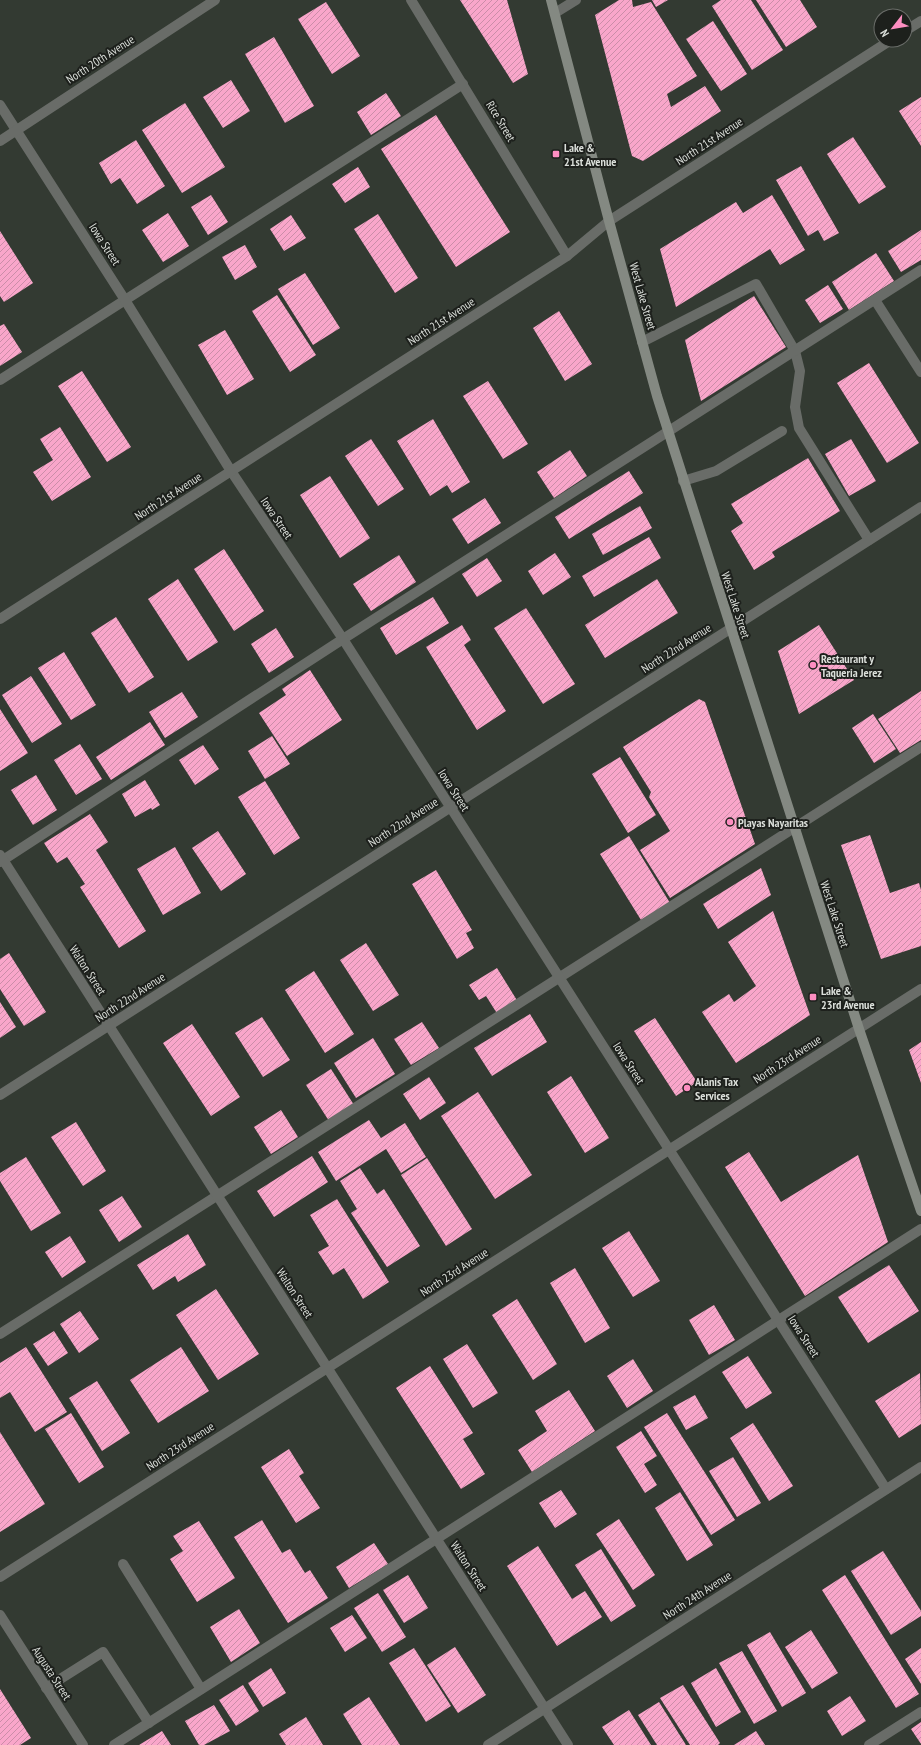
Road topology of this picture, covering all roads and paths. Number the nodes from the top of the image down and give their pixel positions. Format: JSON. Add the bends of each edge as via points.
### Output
{"nodes":[{"id":1,"x":215,"y":0,"type":"edge"},
{"id":2,"x":411,"y":0,"type":"edge"},
{"id":3,"x":551,"y":0,"type":"edge"},
{"id":4,"x":576,"y":0,"type":"edge"},
{"id":5,"x":555,"y":13,"type":"junction"},
{"id":6,"x":879,"y":48,"type":"edge"},
{"id":7,"x":463,"y":84,"type":"junction"},
{"id":8,"x":0,"y":105,"type":"edge"},
{"id":9,"x":16,"y":130,"type":"junction"},
{"id":10,"x":0,"y":141,"type":"edge"},
{"id":11,"x":609,"y":221,"type":"junction"},
{"id":12,"x":567,"y":256,"type":"junction"},
{"id":13,"x":921,"y":270,"type":"edge"},
{"id":14,"x":125,"y":300,"type":"junction"},
{"id":15,"x":875,"y":300,"type":"junction"},
{"id":16,"x":642,"y":342,"type":"junction"},
{"id":17,"x":795,"y":351,"type":"junction"},
{"id":18,"x":921,"y":372,"type":"edge"},
{"id":19,"x":0,"y":380,"type":"edge"},
{"id":20,"x":782,"y":431,"type":"dead end"},
{"id":21,"x":668,"y":432,"type":"junction"},
{"id":22,"x":231,"y":471,"type":"junction"},
{"id":23,"x":683,"y":480,"type":"junction"},
{"id":24,"x":921,"y":506,"type":"edge"},
{"id":25,"x":869,"y":540,"type":"junction"},
{"id":26,"x":0,"y":618,"type":"edge"},
{"id":27,"x":730,"y":629,"type":"junction"},
{"id":28,"x":342,"y":639,"type":"junction"},
{"id":29,"x":921,"y":747,"type":"edge"},
{"id":30,"x":450,"y":808,"type":"junction"},
{"id":31,"x":794,"y":828,"type":"junction"},
{"id":32,"x":1,"y":859,"type":"edge"},
{"id":33,"x":559,"y":978,"type":"junction"},
{"id":34,"x":921,"y":989,"type":"edge"},
{"id":35,"x":109,"y":1026,"type":"junction"},
{"id":36,"x":859,"y":1029,"type":"junction"},
{"id":37,"x":0,"y":1095,"type":"edge"},
{"id":38,"x":669,"y":1150,"type":"junction"},
{"id":39,"x":217,"y":1195,"type":"junction"},
{"id":40,"x":921,"y":1211,"type":"edge"},
{"id":41,"x":921,"y":1229,"type":"edge"},
{"id":42,"x":778,"y":1320,"type":"junction"},
{"id":43,"x":0,"y":1334,"type":"edge"},
{"id":44,"x":328,"y":1368,"type":"junction"},
{"id":45,"x":921,"y":1467,"type":"edge"},
{"id":46,"x":886,"y":1489,"type":"junction"},
{"id":47,"x":436,"y":1539,"type":"junction"},
{"id":48,"x":123,"y":1564,"type":"dead end"},
{"id":49,"x":0,"y":1577,"type":"edge"},
{"id":50,"x":0,"y":1615,"type":"edge"},
{"id":51,"x":46,"y":1688,"type":"junction"},
{"id":52,"x":201,"y":1689,"type":"junction"},
{"id":53,"x":545,"y":1708,"type":"junction"},
{"id":54,"x":921,"y":1712,"type":"edge"},
{"id":55,"x":149,"y":1723,"type":"junction"},
{"id":56,"x":83,"y":1745,"type":"edge"},
{"id":57,"x":114,"y":1745,"type":"edge"},
{"id":58,"x":488,"y":1745,"type":"edge"},
{"id":59,"x":568,"y":1745,"type":"edge"},
{"id":60,"x":869,"y":1745,"type":"edge"}],
"edges":[{"from":1,"to":9,"type":"street","name":"North 20th Avenue"},
{"from":2,"to":7,"type":"street","name":"Rice Street"},
{"from":3,"to":5,"type":"main road","name":"West Lake Street"},
{"from":4,"to":5,"type":"street"},
{"from":5,"to":11,"type":"main road","name":"West Lake Street"},
{"from":6,"to":11,"type":"street","name":"North 21st Avenue"},
{"from":7,"to":12,"type":"street","name":"Rice Street"},
{"from":7,"to":14,"type":"street"},
{"from":8,"to":9,"type":"street","name":"Iowa Street"},
{"from":9,"to":10,"type":"street","name":"North 20th Avenue"},
{"from":9,"to":14,"type":"street","name":"Iowa Street"},
{"from":11,"to":12,"type":"street","name":"North 21st Avenue"},
{"from":11,"to":16,"type":"main road","name":"West Lake Street"},
{"from":12,"to":22,"type":"street","name":"North 21st Avenue"},
{"from":13,"to":15,"type":"street"},
{"from":14,"to":19,"type":"street"},
{"from":14,"to":22,"type":"street","name":"Iowa Street"},
{"from":15,"to":17,"type":"street"},
{"from":15,"to":18,"type":"street"},
{"from":16,"to":17,"type":"street","via":[[756,284]]},
{"from":16,"to":21,"type":"main road","name":"West Lake Street"},
{"from":17,"to":21,"type":"street"},
{"from":17,"to":25,"type":"street","via":[[800,371],[795,407],[799,428]]},
{"from":20,"to":23,"type":"street","via":[[716,471]]},
{"from":21,"to":23,"type":"main road","name":"West Lake Street"},
{"from":21,"to":28,"type":"street"},
{"from":22,"to":26,"type":"street","name":"North 21st Avenue"},
{"from":22,"to":28,"type":"street","name":"Iowa Street"},
{"from":23,"to":27,"type":"main road","name":"West Lake Street"},
{"from":24,"to":25,"type":"street","name":"North 22nd Avenue"},
{"from":25,"to":27,"type":"street","name":"North 22nd Avenue"},
{"from":27,"to":30,"type":"street","name":"North 22nd Avenue"},
{"from":27,"to":31,"type":"main road","name":"West Lake Street"},
{"from":28,"to":30,"type":"street","name":"Iowa Street"},
{"from":28,"to":32,"type":"street"},
{"from":29,"to":31,"type":"street"},
{"from":30,"to":33,"type":"street","name":"Iowa Street"},
{"from":30,"to":35,"type":"street","name":"North 22nd Avenue"},
{"from":31,"to":33,"type":"street"},
{"from":31,"to":36,"type":"main road","name":"West Lake Street"},
{"from":32,"to":35,"type":"street","name":"Walton Street"},
{"from":33,"to":38,"type":"street","name":"Iowa Street"},
{"from":33,"to":39,"type":"street"},
{"from":34,"to":36,"type":"street","name":"North 23rd Avenue"},
{"from":35,"to":37,"type":"street","name":"North 22nd Avenue"},
{"from":35,"to":39,"type":"street","name":"Walton Street"},
{"from":36,"to":38,"type":"street","name":"North 23rd Avenue"},
{"from":36,"to":40,"type":"main road","name":"West Lake Street"},
{"from":38,"to":42,"type":"street","name":"Iowa Street"},
{"from":38,"to":44,"type":"street","name":"North 23rd Avenue"},
{"from":39,"to":43,"type":"street"},
{"from":39,"to":44,"type":"street","name":"Walton Street"},
{"from":41,"to":42,"type":"street"},
{"from":42,"to":46,"type":"street","name":"Iowa Street"},
{"from":42,"to":47,"type":"street"},
{"from":44,"to":47,"type":"street","name":"Walton Street"},
{"from":44,"to":49,"type":"street","name":"North 23rd Avenue"},
{"from":45,"to":46,"type":"street","name":"North 24th Avenue"},
{"from":46,"to":53,"type":"street","name":"North 24th Avenue"},
{"from":47,"to":52,"type":"street"},
{"from":47,"to":53,"type":"street","name":"Walton Street"},
{"from":48,"to":52,"type":"street"},
{"from":50,"to":51,"type":"street","name":"Augusta Street"},
{"from":51,"to":55,"type":"street","via":[[103,1652]]},
{"from":51,"to":56,"type":"street","name":"Augusta Street"},
{"from":52,"to":55,"type":"street"},
{"from":53,"to":58,"type":"street","name":"North 24th Avenue"},
{"from":53,"to":59,"type":"street","name":"Walton Street"},
{"from":54,"to":60,"type":"street"},
{"from":55,"to":57,"type":"street"}]}
